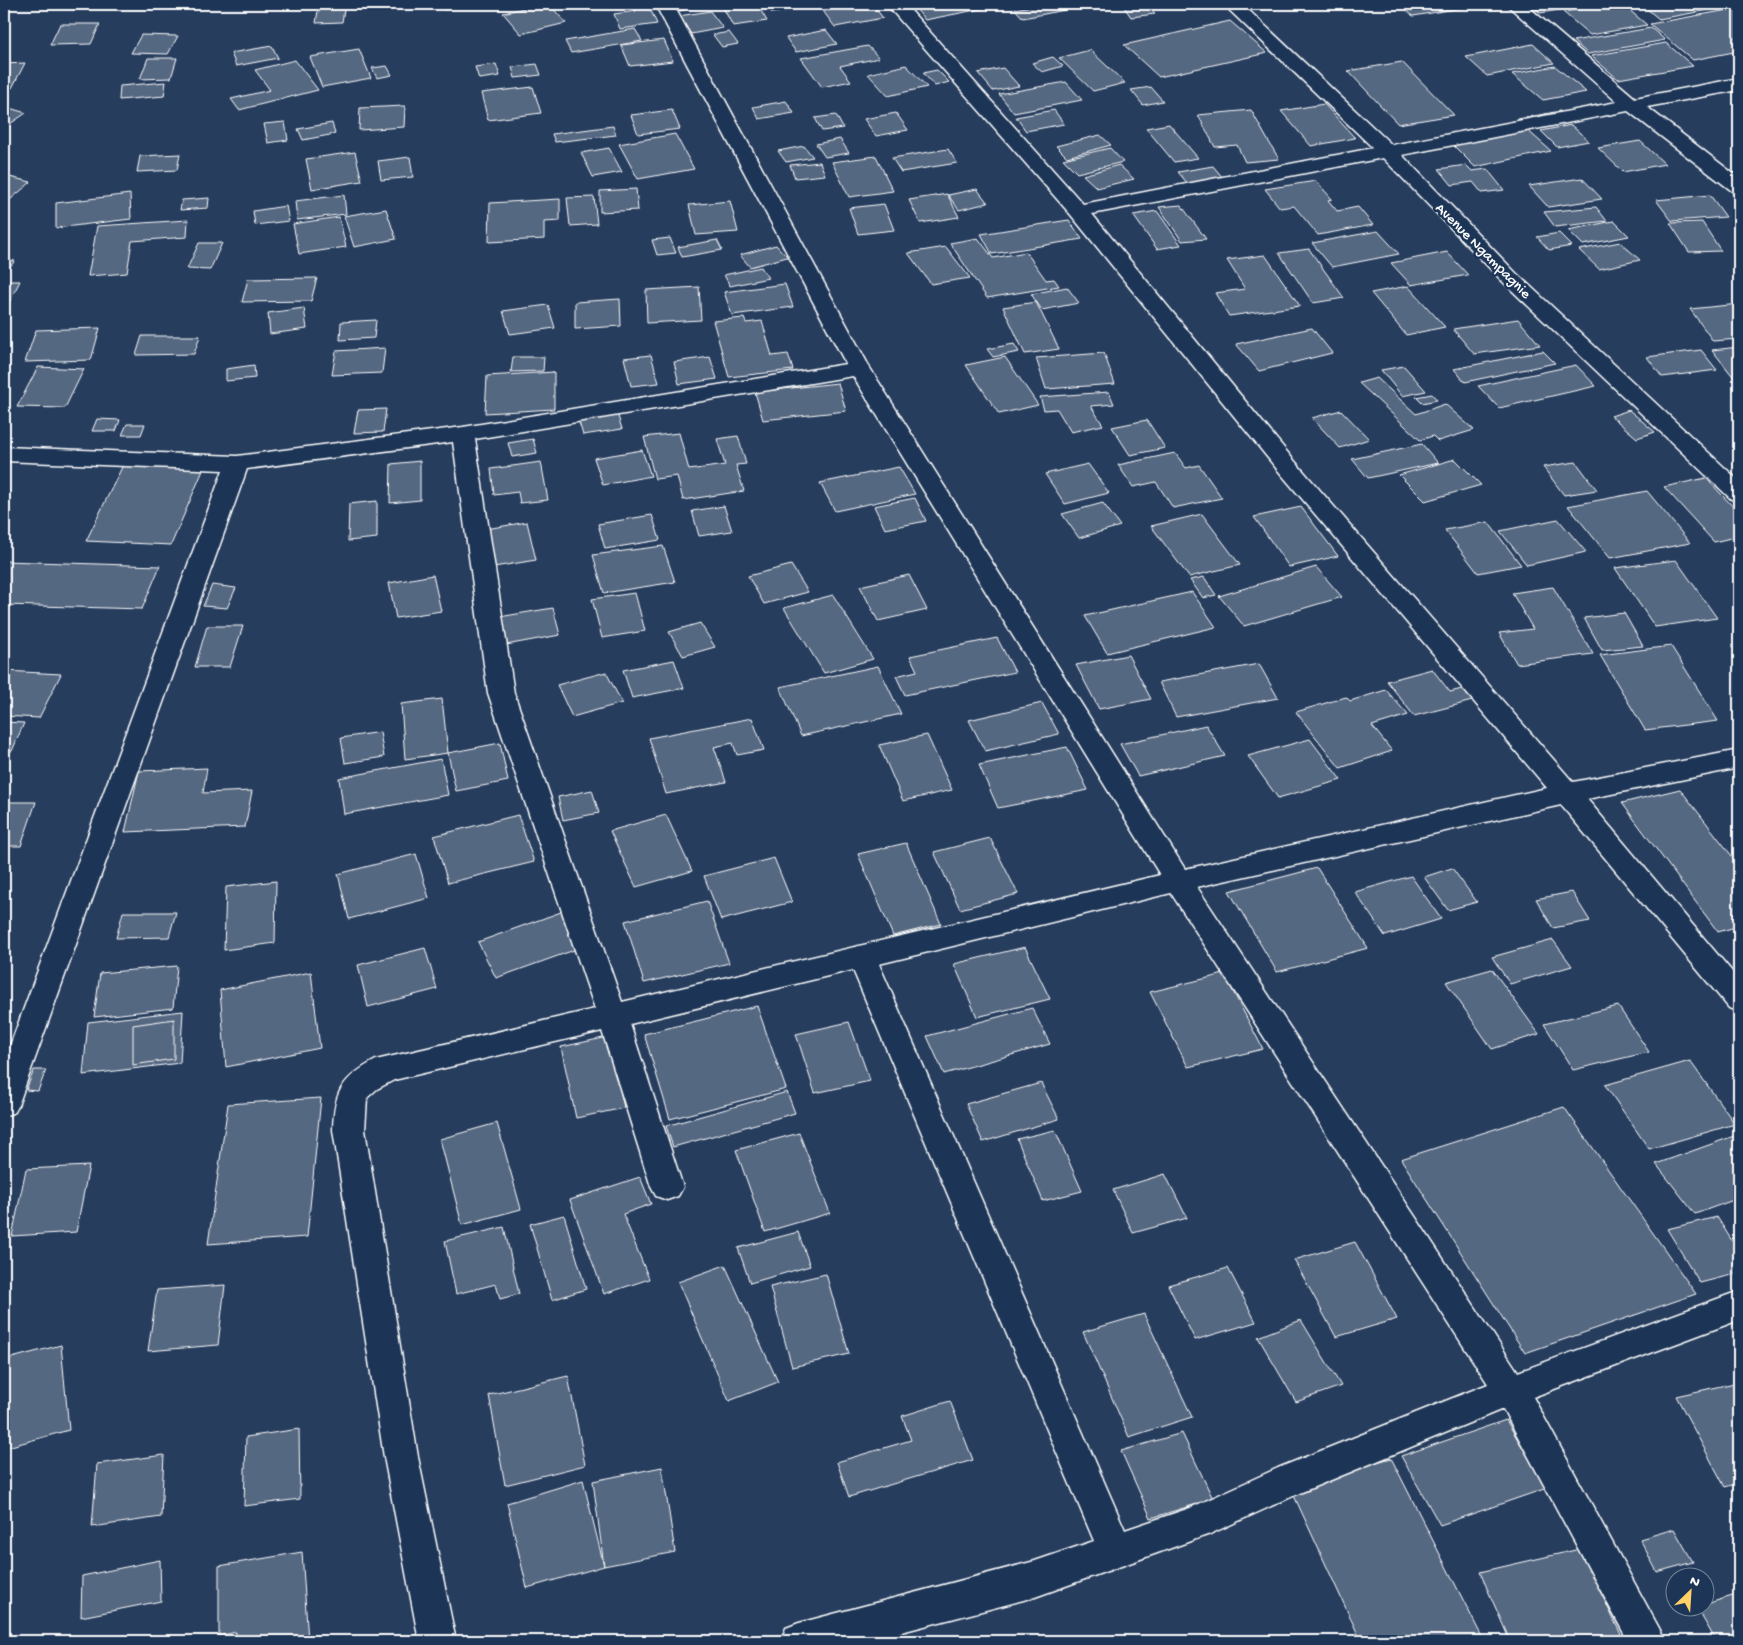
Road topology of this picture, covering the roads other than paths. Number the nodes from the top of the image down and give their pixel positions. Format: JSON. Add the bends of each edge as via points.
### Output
{"nodes":[{"id":1,"x":664,"y":4,"type":"edge"},
{"id":2,"x":895,"y":4,"type":"edge"},
{"id":3,"x":1232,"y":4,"type":"edge"},
{"id":4,"x":1515,"y":4,"type":"edge"},
{"id":5,"x":1739,"y":84,"type":"edge"},
{"id":6,"x":1633,"y":106,"type":"junction"},
{"id":7,"x":1389,"y":153,"type":"junction"},
{"id":8,"x":1739,"y":187,"type":"edge"},
{"id":9,"x":1078,"y":211,"type":"junction"},
{"id":10,"x":859,"y":368,"type":"junction"},
{"id":11,"x":464,"y":434,"type":"junction"},
{"id":12,"x":4,"y":454,"type":"edge"},
{"id":13,"x":237,"y":463,"type":"junction"},
{"id":14,"x":1739,"y":494,"type":"edge"},
{"id":15,"x":1739,"y":759,"type":"edge"},
{"id":16,"x":1566,"y":792,"type":"junction"},
{"id":17,"x":1179,"y":882,"type":"junction"},
{"id":18,"x":862,"y":958,"type":"junction"},
{"id":19,"x":1739,"y":1000,"type":"edge"},
{"id":20,"x":613,"y":1018,"type":"junction"},
{"id":21,"x":4,"y":1103,"type":"edge"},
{"id":22,"x":667,"y":1187,"type":"dead end"},
{"id":23,"x":1739,"y":1305,"type":"edge"},
{"id":24,"x":1511,"y":1390,"type":"junction"},
{"id":25,"x":1116,"y":1551,"type":"junction"},
{"id":26,"x":438,"y":1641,"type":"edge"},
{"id":27,"x":799,"y":1641,"type":"edge"},
{"id":28,"x":1648,"y":1641,"type":"edge"}],
"edges":[{"from":1,"to":10,"type":"street"},
{"from":2,"to":9,"type":"street"},
{"from":3,"to":7,"type":"street","name":"Avenue Ngampagnie"},
{"from":4,"to":6,"type":"street"},
{"from":5,"to":6,"type":"street"},
{"from":6,"to":7,"type":"street"},
{"from":6,"to":8,"type":"street"},
{"from":7,"to":9,"type":"street"},
{"from":7,"to":14,"type":"street","name":"Avenue Ngampagnie","via":[[1509,277]]},
{"from":9,"to":16,"type":"street","via":[[1284,463]]},
{"from":10,"to":11,"type":"street"},
{"from":10,"to":17,"type":"street"},
{"from":11,"to":13,"type":"street"},
{"from":11,"to":20,"type":"street","via":[[501,693]]},
{"from":12,"to":13,"type":"street"},
{"from":13,"to":21,"type":"street"},
{"from":15,"to":16,"type":"street"},
{"from":16,"to":17,"type":"street"},
{"from":16,"to":19,"type":"street"},
{"from":17,"to":18,"type":"street"},
{"from":17,"to":24,"type":"street"},
{"from":18,"to":20,"type":"street"},
{"from":18,"to":25,"type":"street"},
{"from":20,"to":22,"type":"street"},
{"from":20,"to":26,"type":"street","via":[[387,1070],[360,1083],[348,1106],[349,1130],[401,1457]]},
{"from":23,"to":24,"type":"street"},
{"from":24,"to":25,"type":"street","via":[[1196,1522]]},
{"from":24,"to":28,"type":"street"},
{"from":25,"to":27,"type":"street","via":[[1035,1579]]}]}
